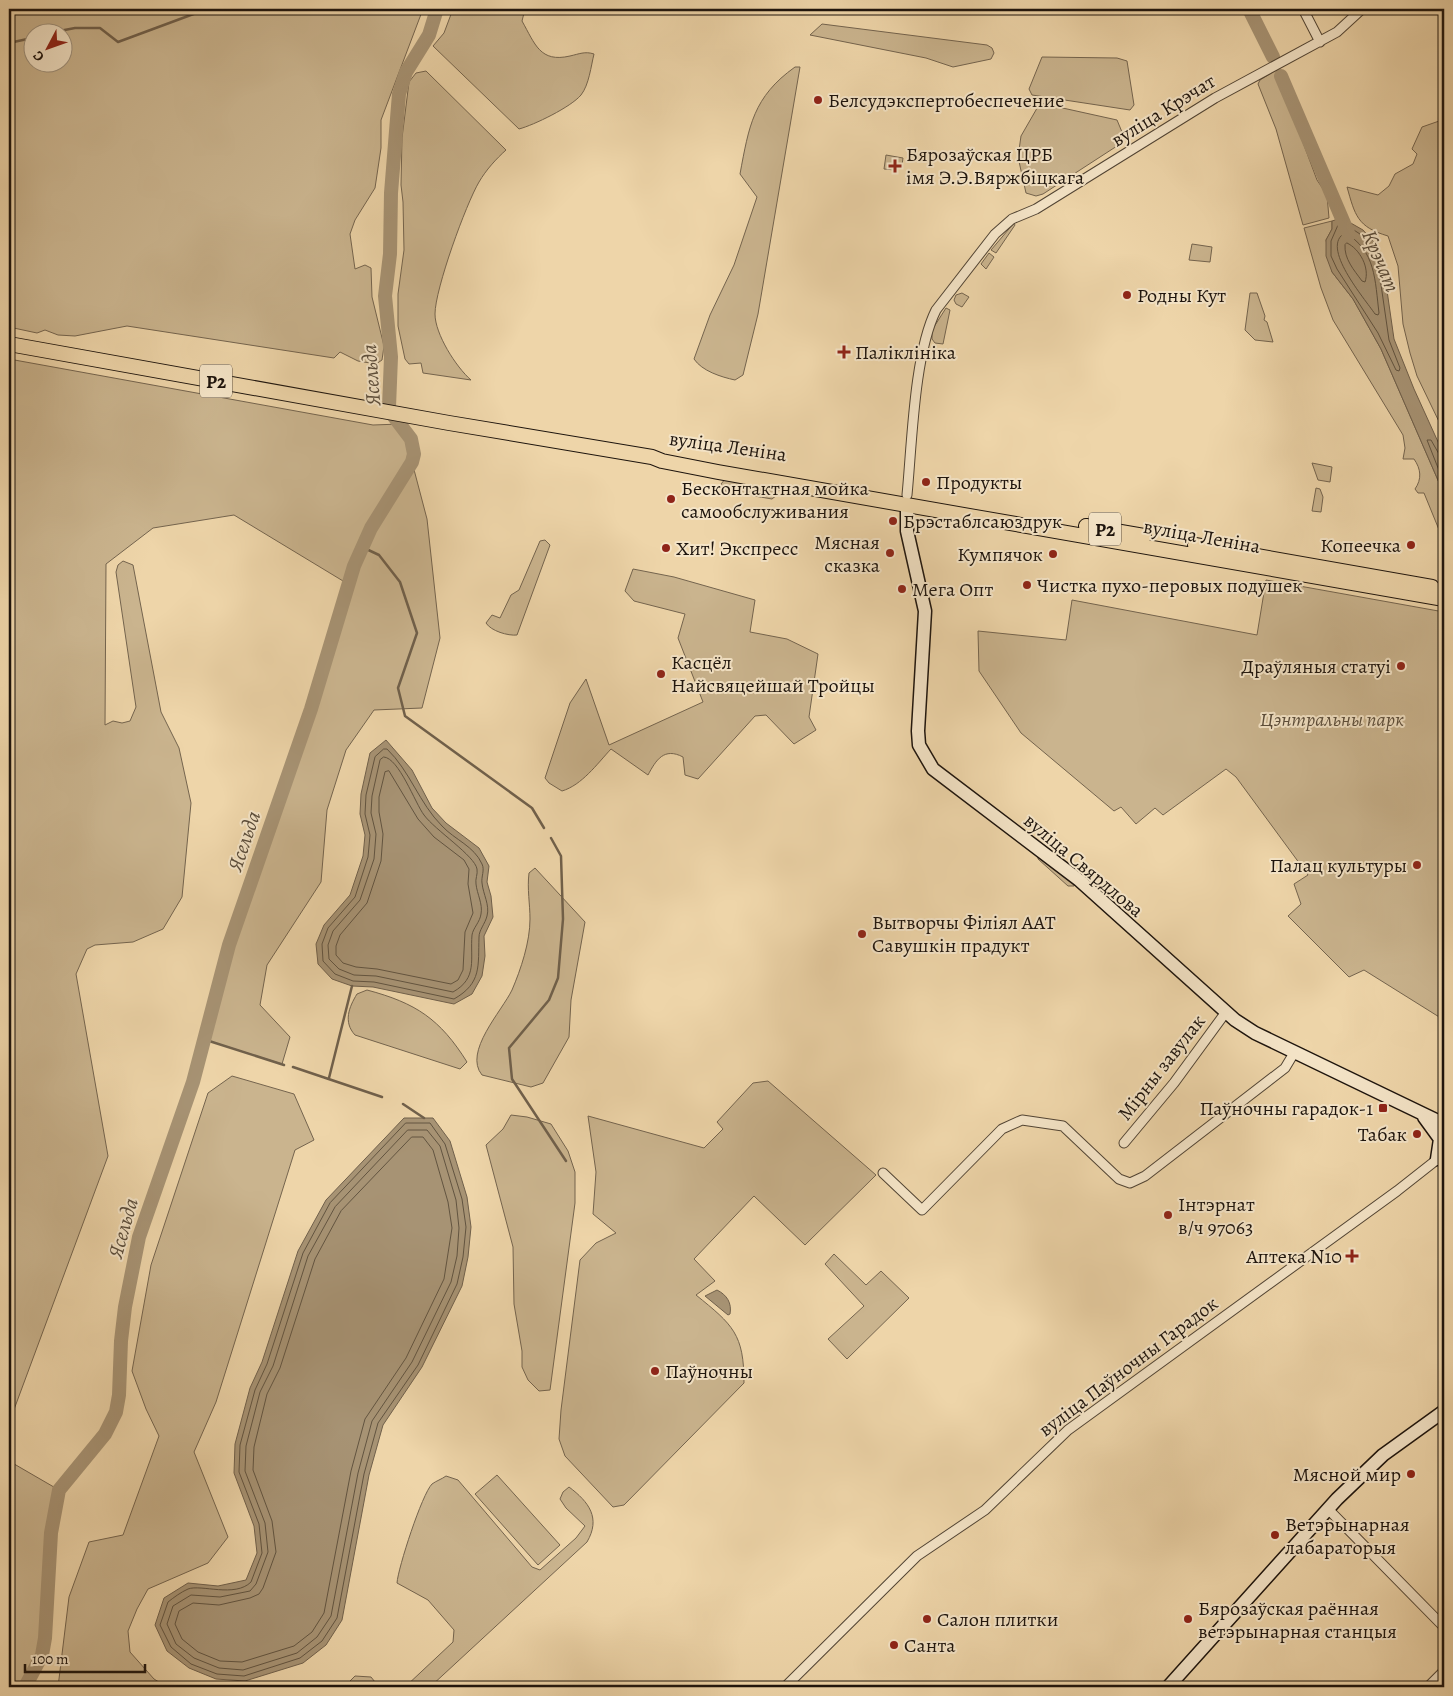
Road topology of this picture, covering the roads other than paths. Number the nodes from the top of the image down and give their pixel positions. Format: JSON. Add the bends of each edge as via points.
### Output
{"nodes":[{"id":1,"x":1302,"y":9,"type":"edge"},
{"id":2,"x":1362,"y":9,"type":"edge"},
{"id":3,"x":1320,"y":42,"type":"junction"},
{"id":4,"x":9,"y":344,"type":"edge"},
{"id":5,"x":907,"y":500,"type":"junction"},
{"id":6,"x":1444,"y":590,"type":"edge"},
{"id":7,"x":1444,"y":599,"type":"edge"},
{"id":8,"x":1226,"y":1012,"type":"junction"},
{"id":9,"x":1294,"y":1052,"type":"junction"},
{"id":10,"x":1421,"y":1113,"type":"junction"},
{"id":11,"x":1444,"y":1124,"type":"edge"},
{"id":12,"x":1124,"y":1143,"type":"dead end"},
{"id":13,"x":1440,"y":1156,"type":"edge"},
{"id":14,"x":883,"y":1173,"type":"dead end"},
{"id":15,"x":1444,"y":1411,"type":"edge"},
{"id":16,"x":1328,"y":1509,"type":"junction"},
{"id":17,"x":1444,"y":1627,"type":"edge"},
{"id":18,"x":1444,"y":1671,"type":"edge"},
{"id":19,"x":785,"y":1687,"type":"edge"},
{"id":20,"x":1168,"y":1687,"type":"edge"},
{"id":21,"x":1428,"y":1687,"type":"edge"}],
"edges":[{"from":1,"to":3,"type":"street"},
{"from":2,"to":3,"type":"street","name":"вуліца Крэчат","via":[[1337,32]]},
{"from":3,"to":5,"type":"street","name":"вуліца Крэчат","via":[[1160,130],[1036,209],[1012,219],[995,234],[936,310],[929,324],[918,386]]},
{"from":4,"to":5,"type":"main road","name":"вуліца Леніна","number":"Р2","via":[[449,423],[652,457],[673,457]]},
{"from":5,"to":6,"type":"main road","name":"вуліца Леніна","number":"Р2"},
{"from":5,"to":7,"type":"main road","name":"вуліца Леніна","number":"Р2"},
{"from":5,"to":8,"type":"main road","name":"вуліца Свярдлова","via":[[907,531],[925,611],[918,731],[925,758],[944,778],[1079,880]]},
{"from":8,"to":9,"type":"main road","name":"вуліца Свярдлова","via":[[1255,1034]]},
{"from":8,"to":12,"type":"street","name":"Мірны завулак","via":[[1174,1083]]},
{"from":9,"to":10,"type":"main road","name":"вуліца Свярдлова"},
{"from":9,"to":14,"type":"street","via":[[1285,1068],[1145,1176],[1130,1183],[1119,1178],[1063,1126],[1022,1120],[1002,1128],[922,1210]]},
{"from":10,"to":11,"type":"main road","name":"вуліца Свярдлова"},
{"from":10,"to":13,"type":"main road","via":[[1440,1139]]},
{"from":13,"to":19,"type":"street","name":"вуліца Паўночны Гарадок","via":[[1397,1191],[1068,1430],[985,1510],[917,1556]]},
{"from":15,"to":16,"type":"main road","via":[[1383,1455]]},
{"from":16,"to":17,"type":"street"},
{"from":16,"to":20,"type":"main road"},
{"from":18,"to":21,"type":"street"}]}
